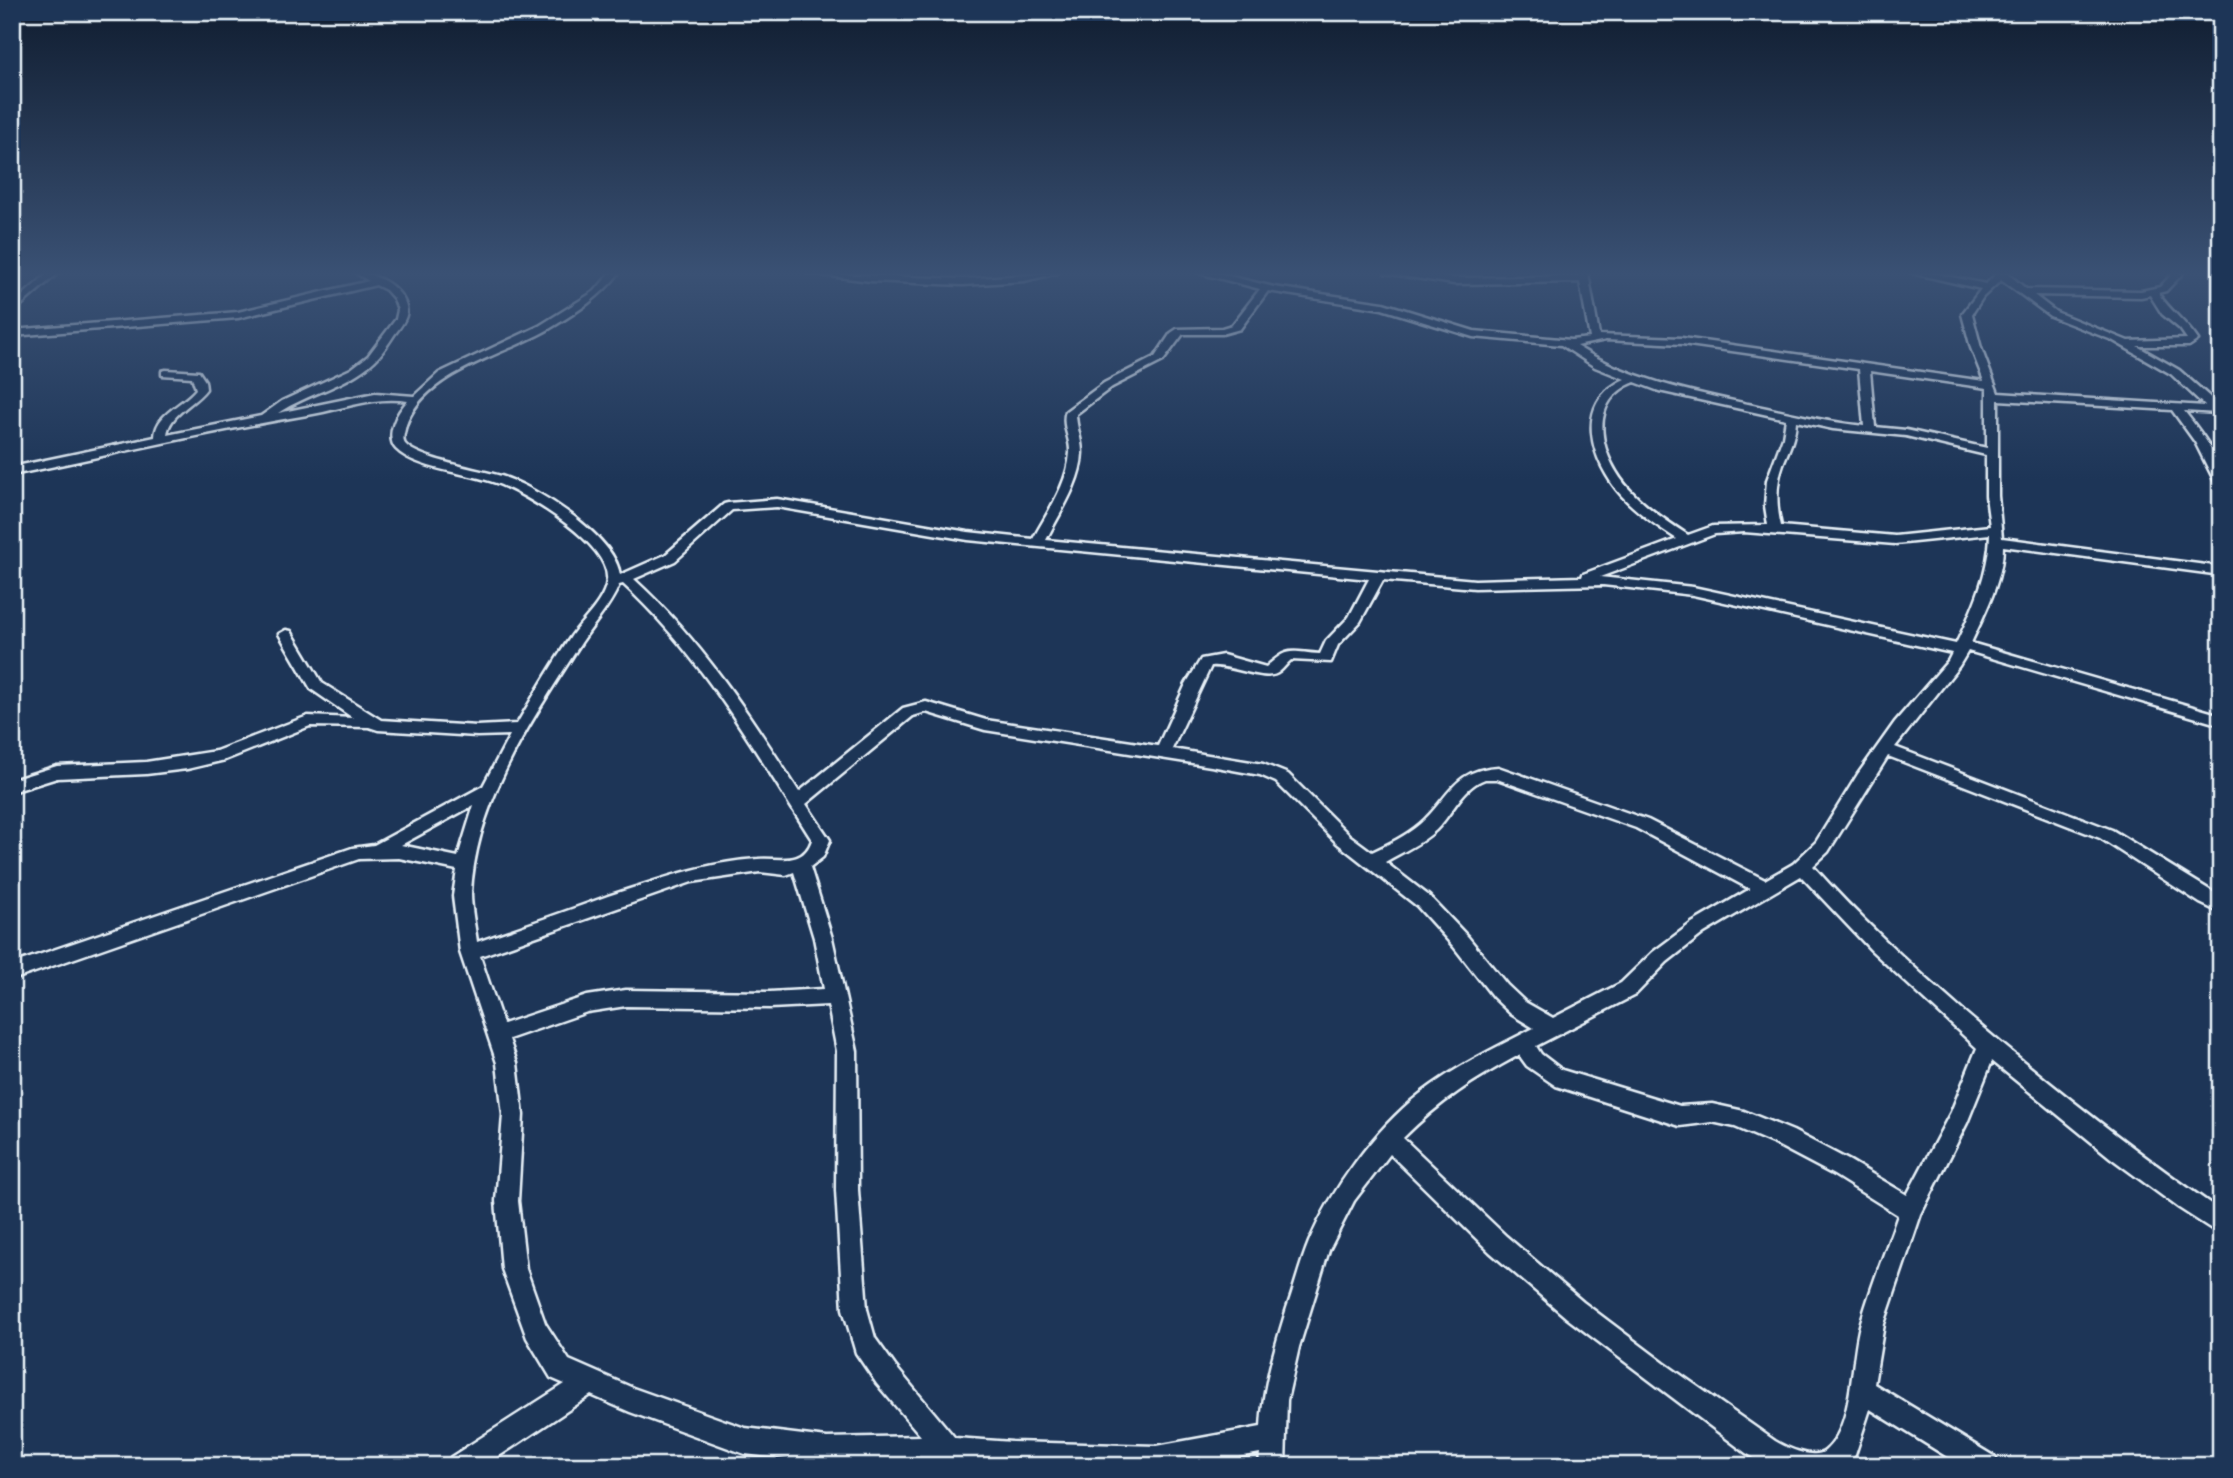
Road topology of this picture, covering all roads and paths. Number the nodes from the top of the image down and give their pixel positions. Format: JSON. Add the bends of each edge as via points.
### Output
{"nodes":[{"id":1,"x":384,"y":342,"type":"edge"},
{"id":2,"x":514,"y":342,"type":"edge"},
{"id":3,"x":1170,"y":342,"type":"edge"},
{"id":4,"x":1562,"y":342,"type":"joint"},
{"id":5,"x":1588,"y":342,"type":"edge"},
{"id":6,"x":1689,"y":342,"type":"edge"},
{"id":7,"x":1974,"y":342,"type":"edge"},
{"id":8,"x":2191,"y":342,"type":"edge"},
{"id":9,"x":2124,"y":343,"type":"joint"},
{"id":10,"x":1864,"y":368,"type":"junction"},
{"id":11,"x":166,"y":373,"type":"dead end"},
{"id":12,"x":1634,"y":379,"type":"junction"},
{"id":13,"x":1993,"y":391,"type":"junction"},
{"id":14,"x":416,"y":400,"type":"junction"},
{"id":15,"x":2175,"y":407,"type":"junction"},
{"id":16,"x":2218,"y":410,"type":"edge"},
{"id":17,"x":1792,"y":418,"type":"junction"},
{"id":18,"x":262,"y":419,"type":"junction"},
{"id":19,"x":1870,"y":431,"type":"junction"},
{"id":20,"x":161,"y":439,"type":"junction"},
{"id":21,"x":1993,"y":453,"type":"junction"},
{"id":22,"x":12,"y":471,"type":"edge"},
{"id":23,"x":2220,"y":480,"type":"edge"},
{"id":24,"x":1776,"y":529,"type":"junction"},
{"id":25,"x":1996,"y":535,"type":"junction"},
{"id":26,"x":1685,"y":539,"type":"junction"},
{"id":27,"x":1038,"y":542,"type":"junction"},
{"id":28,"x":2221,"y":571,"type":"edge"},
{"id":29,"x":1377,"y":576,"type":"junction"},
{"id":30,"x":619,"y":581,"type":"junction"},
{"id":31,"x":1577,"y":582,"type":"junction"},
{"id":32,"x":286,"y":634,"type":"dead end"},
{"id":33,"x":1962,"y":648,"type":"junction"},
{"id":34,"x":2221,"y":720,"type":"edge"},
{"id":35,"x":371,"y":721,"type":"junction"},
{"id":36,"x":522,"y":729,"type":"junction"},
{"id":37,"x":1885,"y":749,"type":"junction"},
{"id":38,"x":1163,"y":752,"type":"junction"},
{"id":39,"x":12,"y":786,"type":"edge"},
{"id":40,"x":489,"y":790,"type":"junction"},
{"id":41,"x":796,"y":803,"type":"junction"},
{"id":42,"x":377,"y":850,"type":"junction"},
{"id":43,"x":1371,"y":861,"type":"junction"},
{"id":44,"x":800,"y":863,"type":"junction"},
{"id":45,"x":466,"y":866,"type":"junction"},
{"id":46,"x":1803,"y":866,"type":"junction"},
{"id":47,"x":1764,"y":888,"type":"junction"},
{"id":48,"x":2221,"y":906,"type":"edge"},
{"id":49,"x":469,"y":952,"type":"junction"},
{"id":50,"x":12,"y":972,"type":"edge"},
{"id":51,"x":835,"y":998,"type":"junction"},
{"id":52,"x":1552,"y":1028,"type":"junction"},
{"id":53,"x":498,"y":1034,"type":"junction"},
{"id":54,"x":1522,"y":1043,"type":"junction"},
{"id":55,"x":1988,"y":1046,"type":"junction"},
{"id":56,"x":1390,"y":1138,"type":"junction"},
{"id":57,"x":1911,"y":1210,"type":"junction"},
{"id":58,"x":2221,"y":1224,"type":"edge"},
{"id":59,"x":590,"y":1382,"type":"junction"},
{"id":60,"x":1860,"y":1389,"type":"junction"},
{"id":61,"x":949,"y":1450,"type":"junction"},
{"id":62,"x":1274,"y":1457,"type":"edge"},
{"id":63,"x":460,"y":1466,"type":"edge"},
{"id":64,"x":1812,"y":1466,"type":"edge"},
{"id":65,"x":1821,"y":1466,"type":"edge"},
{"id":66,"x":1986,"y":1466,"type":"edge"}],
"edges":[{"from":1,"to":18,"type":"street","via":[[355,371]]},
{"from":2,"to":14,"type":"street","via":[[443,375]]},
{"from":3,"to":27,"type":"street","via":[[1159,359],[1108,385],[1070,413],[1068,425],[1076,456]]},
{"from":4,"to":5,"type":"street"},
{"from":4,"to":12,"type":"street","via":[[1599,365]]},
{"from":6,"to":10,"type":"street"},
{"from":7,"to":13,"type":"street"},
{"from":8,"to":9,"type":"street"},
{"from":9,"to":16,"type":"street","via":[[2175,372]]},
{"from":10,"to":13,"type":"street"},
{"from":10,"to":19,"type":"street"},
{"from":11,"to":20,"type":"street","via":[[195,374],[201,389],[168,417],[160,430]]},
{"from":12,"to":17,"type":"street"},
{"from":12,"to":26,"type":"street","via":[[1609,390],[1601,404],[1597,415],[1601,455],[1619,487]]},
{"from":13,"to":15,"type":"street"},
{"from":13,"to":21,"type":"street"},
{"from":14,"to":18,"type":"street","via":[[380,396]]},
{"from":14,"to":30,"type":"street","via":[[400,422],[400,446],[417,457],[500,480],[540,499],[600,546]]},
{"from":15,"to":16,"type":"street"},
{"from":15,"to":23,"type":"street","via":[[2201,441]]},
{"from":17,"to":19,"type":"street"},
{"from":17,"to":24,"type":"street","via":[[1776,466],[1772,517]]},
{"from":18,"to":20,"type":"street"},
{"from":19,"to":21,"type":"street","via":[[1906,433]]},
{"from":20,"to":22,"type":"street"},
{"from":21,"to":25,"type":"street"},
{"from":24,"to":25,"type":"street","via":[[1895,540]]},
{"from":24,"to":26,"type":"street","via":[[1713,530]]},
{"from":25,"to":28,"type":"street"},
{"from":25,"to":33,"type":"street","via":[[1996,556],[1982,606]]},
{"from":26,"to":31,"type":"street"},
{"from":27,"to":29,"type":"street"},
{"from":27,"to":30,"type":"street","via":[[968,536],[835,511],[757,503],[728,507],[670,558]]},
{"from":29,"to":31,"type":"street","via":[[1475,584]]},
{"from":29,"to":38,"type":"street","via":[[1355,619],[1331,645],[1326,659],[1290,655],[1266,672],[1223,660],[1206,662]]},
{"from":30,"to":36,"type":"street"},
{"from":30,"to":41,"type":"street","via":[[648,598],[718,678]]},
{"from":31,"to":33,"type":"street","via":[[1649,584]]},
{"from":32,"to":35,"type":"street","via":[[316,686]]},
{"from":33,"to":34,"type":"street"},
{"from":33,"to":37,"type":"street"},
{"from":35,"to":36,"type":"street","via":[[422,729]]},
{"from":35,"to":39,"type":"street","via":[[358,725],[319,719],[187,763],[57,772]]},
{"from":36,"to":40,"type":"street"},
{"from":37,"to":46,"type":"street","via":[[1822,847]]},
{"from":37,"to":48,"type":"street","via":[[2106,834]]},
{"from":38,"to":41,"type":"street","via":[[985,725],[926,707],[908,712]]},
{"from":38,"to":43,"type":"street","via":[[1263,770],[1282,778]]},
{"from":40,"to":42,"type":"street"},
{"from":40,"to":45,"type":"street"},
{"from":41,"to":44,"type":"street","via":[[821,840],[817,852]]},
{"from":42,"to":45,"type":"street","via":[[420,853]]},
{"from":42,"to":50,"type":"street"},
{"from":43,"to":47,"type":"street","via":[[1427,828],[1471,777],[1485,772],[1642,824]]},
{"from":43,"to":52,"type":"street","via":[[1423,901],[1500,992]]},
{"from":44,"to":49,"type":"street","via":[[786,868],[732,867],[691,876]]},
{"from":44,"to":51,"type":"street"},
{"from":45,"to":49,"type":"street","via":[[462,896]]},
{"from":46,"to":47,"type":"street"},
{"from":46,"to":55,"type":"street","via":[[1857,927]]},
{"from":47,"to":52,"type":"street","via":[[1660,957],[1628,989]]},
{"from":49,"to":53,"type":"street"},
{"from":51,"to":53,"type":"street","via":[[626,998],[587,1004]]},
{"from":51,"to":61,"type":"street","via":[[847,1051],[846,1190],[855,1309],[865,1344]]},
{"from":52,"to":54,"type":"street"},
{"from":53,"to":59,"type":"street","via":[[507,1063],[513,1115],[507,1201],[514,1269],[535,1330],[560,1369]]},
{"from":54,"to":56,"type":"street","via":[[1467,1072],[1425,1102]]},
{"from":54,"to":57,"type":"street","via":[[1534,1060],[1556,1077],[1681,1116],[1712,1112],[1737,1118],[1842,1168]]},
{"from":55,"to":57,"type":"street","via":[[1960,1116]]},
{"from":55,"to":58,"type":"street","via":[[2162,1185]]},
{"from":56,"to":62,"type":"street","via":[[1346,1194],[1319,1246],[1275,1400]]},
{"from":56,"to":64,"type":"street","via":[[1500,1245],[1676,1388],[1777,1457]]},
{"from":57,"to":60,"type":"street","via":[[1872,1324]]},
{"from":59,"to":61,"type":"street","via":[[745,1441],[827,1451]]},
{"from":59,"to":63,"type":"street"},
{"from":60,"to":65,"type":"street","via":[[1846,1446],[1833,1461]]},
{"from":60,"to":66,"type":"street"},
{"from":61,"to":62,"type":"street","via":[[1157,1459]]}]}
